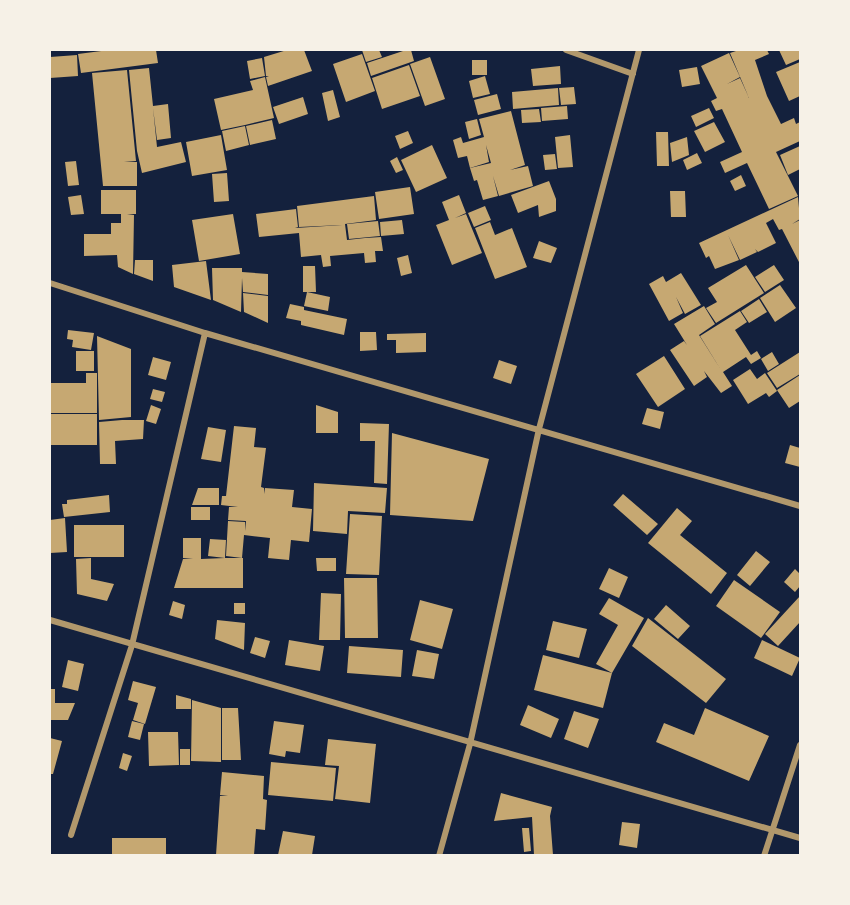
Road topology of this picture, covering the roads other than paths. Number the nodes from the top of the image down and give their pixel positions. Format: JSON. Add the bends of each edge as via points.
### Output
{"nodes":[{"id":1,"x":566,"y":50,"type":"edge"},
{"id":2,"x":639,"y":50,"type":"edge"},
{"id":3,"x":633,"y":74,"type":"junction"},
{"id":4,"x":50,"y":283,"type":"edge"},
{"id":5,"x":205,"y":333,"type":"junction"},
{"id":6,"x":539,"y":429,"type":"junction"},
{"id":7,"x":801,"y":506,"type":"edge"},
{"id":8,"x":50,"y":620,"type":"edge"},
{"id":9,"x":132,"y":645,"type":"junction"},
{"id":10,"x":470,"y":744,"type":"junction"},
{"id":11,"x":801,"y":745,"type":"edge"},
{"id":12,"x":771,"y":830,"type":"junction"},
{"id":13,"x":71,"y":835,"type":"dead end"},
{"id":14,"x":801,"y":838,"type":"edge"},
{"id":15,"x":439,"y":855,"type":"edge"},
{"id":16,"x":764,"y":855,"type":"edge"}],
"edges":[{"from":1,"to":3,"type":"street"},
{"from":2,"to":3,"type":"street"},
{"from":3,"to":6,"type":"street"},
{"from":4,"to":5,"type":"street"},
{"from":5,"to":6,"type":"street"},
{"from":5,"to":9,"type":"street"},
{"from":6,"to":7,"type":"street"},
{"from":6,"to":10,"type":"street"},
{"from":8,"to":9,"type":"street"},
{"from":9,"to":10,"type":"street"},
{"from":9,"to":13,"type":"street"},
{"from":10,"to":12,"type":"street"},
{"from":10,"to":15,"type":"street"},
{"from":11,"to":12,"type":"street"},
{"from":12,"to":14,"type":"street"},
{"from":12,"to":16,"type":"street"}]}
